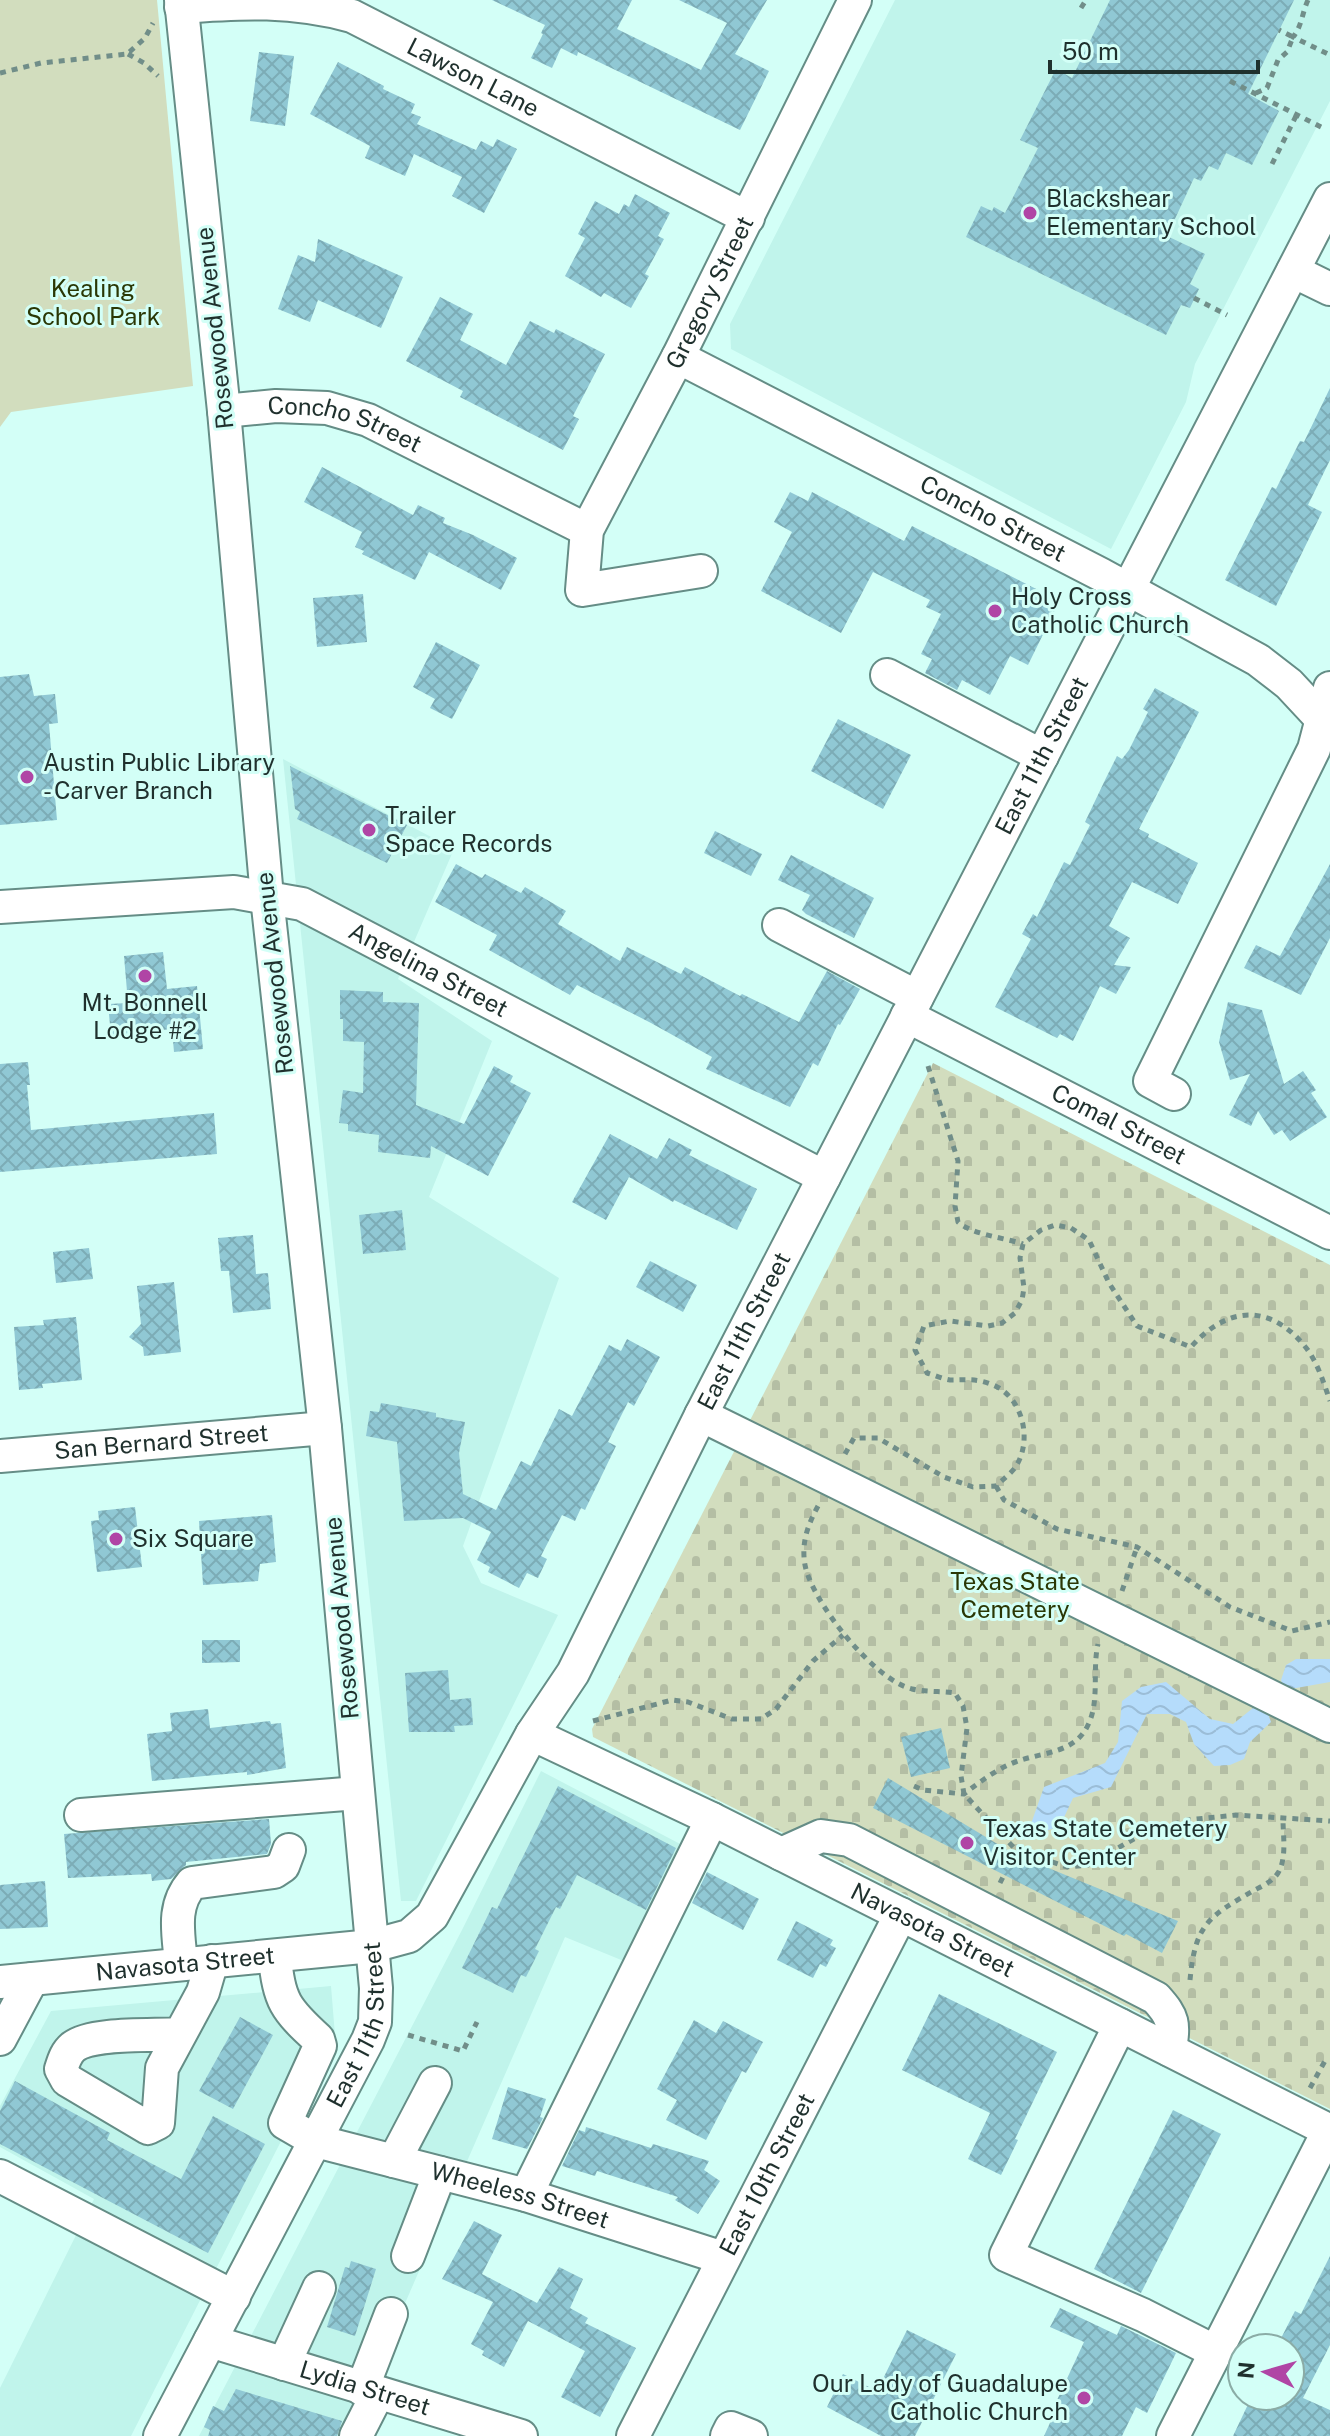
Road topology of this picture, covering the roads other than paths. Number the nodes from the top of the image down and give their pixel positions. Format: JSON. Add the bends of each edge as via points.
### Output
{"nodes":[{"id":1,"x":855,"y":0,"type":"edge"},
{"id":2,"x":181,"y":4,"type":"edge"},
{"id":3,"x":1330,"y":199,"type":"edge"},
{"id":4,"x":748,"y":218,"type":"junction"},
{"id":5,"x":1293,"y":271,"type":"junction"},
{"id":6,"x":1330,"y":289,"type":"edge"},
{"id":7,"x":678,"y":357,"type":"junction"},
{"id":8,"x":224,"y":411,"type":"junction"},
{"id":9,"x":587,"y":530,"type":"junction"},
{"id":10,"x":701,"y":571,"type":"dead end"},
{"id":11,"x":1129,"y":589,"type":"junction"},
{"id":12,"x":887,"y":675,"type":"dead end"},
{"id":13,"x":1330,"y":688,"type":"edge"},
{"id":14,"x":1325,"y":724,"type":"edge"},
{"id":15,"x":1042,"y":756,"type":"junction"},
{"id":16,"x":267,"y":897,"type":"junction"},
{"id":17,"x":0,"y":907,"type":"edge"},
{"id":18,"x":779,"y":925,"type":"dead end"},
{"id":19,"x":912,"y":1007,"type":"junction"},
{"id":20,"x":1174,"y":1094,"type":"dead end"},
{"id":21,"x":824,"y":1177,"type":"junction"},
{"id":22,"x":1330,"y":1233,"type":"edge"},
{"id":23,"x":701,"y":1415,"type":"junction"},
{"id":24,"x":325,"y":1428,"type":"junction"},
{"id":25,"x":0,"y":1456,"type":"edge"},
{"id":26,"x":1330,"y":1726,"type":"edge"},
{"id":27,"x":532,"y":1734,"type":"junction"},
{"id":28,"x":358,"y":1793,"type":"junction"},
{"id":29,"x":81,"y":1815,"type":"dead end"},
{"id":30,"x":712,"y":1819,"type":"junction"},
{"id":31,"x":289,"y":1850,"type":"dead end"},
{"id":32,"x":781,"y":1854,"type":"junction"},
{"id":33,"x":901,"y":1914,"type":"junction"},
{"id":34,"x":372,"y":1946,"type":"junction"},
{"id":35,"x":275,"y":1956,"type":"junction"},
{"id":36,"x":197,"y":1962,"type":"junction"},
{"id":37,"x":32,"y":1979,"type":"junction"},
{"id":38,"x":0,"y":1982,"type":"edge"},
{"id":39,"x":1120,"y":2025,"type":"junction"},
{"id":40,"x":180,"y":2034,"type":"dead end"},
{"id":41,"x":0,"y":2039,"type":"edge"},
{"id":42,"x":1170,"y":2050,"type":"junction"},
{"id":43,"x":307,"y":2074,"type":"junction"},
{"id":44,"x":435,"y":2083,"type":"dead end"},
{"id":45,"x":342,"y":2092,"type":"junction"},
{"id":46,"x":1329,"y":2130,"type":"edge"},
{"id":47,"x":316,"y":2141,"type":"junction"},
{"id":48,"x":394,"y":2161,"type":"junction"},
{"id":49,"x":440,"y":2173,"type":"junction"},
{"id":50,"x":0,"y":2176,"type":"edge"},
{"id":51,"x":526,"y":2195,"type":"junction"},
{"id":52,"x":408,"y":2256,"type":"dead end"},
{"id":53,"x":723,"y":2258,"type":"junction"},
{"id":54,"x":319,"y":2288,"type":"dead end"},
{"id":55,"x":234,"y":2297,"type":"junction"},
{"id":56,"x":391,"y":2314,"type":"dead end"},
{"id":57,"x":210,"y":2341,"type":"junction"},
{"id":58,"x":1214,"y":2351,"type":"junction"},
{"id":59,"x":284,"y":2364,"type":"junction"},
{"id":60,"x":370,"y":2391,"type":"junction"},
{"id":61,"x":160,"y":2436,"type":"edge"},
{"id":62,"x":356,"y":2436,"type":"edge"},
{"id":63,"x":521,"y":2436,"type":"edge"},
{"id":64,"x":633,"y":2436,"type":"edge"},
{"id":65,"x":727,"y":2436,"type":"edge"},
{"id":66,"x":751,"y":2436,"type":"edge"},
{"id":67,"x":1173,"y":2436,"type":"edge"}],
"edges":[{"from":1,"to":4,"type":"street","name":"Gregory Street"},
{"from":2,"to":4,"type":"street","name":"Lawson Lane","via":[[289,0],[352,16]]},
{"from":2,"to":8,"type":"street","name":"Rosewood Avenue"},
{"from":3,"to":5,"type":"street","name":"East 11th Street"},
{"from":4,"to":7,"type":"street","name":"Gregory Street"},
{"from":5,"to":6,"type":"street"},
{"from":5,"to":11,"type":"street","name":"East 11th Street"},
{"from":7,"to":9,"type":"street","name":"Gregory Street"},
{"from":7,"to":11,"type":"street","name":"Concho Street"},
{"from":8,"to":9,"type":"street","name":"Concho Street","via":[[327,408],[368,420]]},
{"from":8,"to":16,"type":"street","name":"Rosewood Avenue"},
{"from":9,"to":10,"type":"street","name":"Gregory Street","via":[[582,590]]},
{"from":11,"to":14,"type":"street","name":"Concho Street","via":[[1258,660],[1289,684]]},
{"from":11,"to":15,"type":"street","name":"East 11th Street"},
{"from":12,"to":15,"type":"street"},
{"from":13,"to":14,"type":"street"},
{"from":14,"to":20,"type":"street","via":[[1150,1081]]},
{"from":15,"to":19,"type":"street","name":"East 11th Street"},
{"from":16,"to":17,"type":"street","name":"Angelina Street","via":[[234,892]]},
{"from":16,"to":21,"type":"street","name":"Angelina Street","via":[[302,904]]},
{"from":16,"to":24,"type":"street","name":"Rosewood Avenue"},
{"from":18,"to":19,"type":"street","name":"Comal Street"},
{"from":19,"to":21,"type":"street","name":"East 11th Street"},
{"from":19,"to":22,"type":"street","name":"Comal Street"},
{"from":21,"to":23,"type":"street","name":"East 11th Street"},
{"from":23,"to":26,"type":"street"},
{"from":23,"to":27,"type":"street","name":"East 11th Street","via":[[573,1673]]},
{"from":24,"to":25,"type":"street","name":"San Bernard Street"},
{"from":24,"to":28,"type":"street","name":"Rosewood Avenue"},
{"from":27,"to":30,"type":"street","name":"Navasota Street"},
{"from":27,"to":34,"type":"street","name":"East 11th Street","via":[[432,1916],[409,1936]]},
{"from":28,"to":29,"type":"street"},
{"from":28,"to":34,"type":"street","name":"Rosewood Avenue"},
{"from":30,"to":32,"type":"street","name":"Navasota Street"},
{"from":30,"to":51,"type":"street"},
{"from":31,"to":36,"type":"street","via":[[283,1866],[274,1872],[192,1883],[183,1893],[177,1910]]},
{"from":32,"to":33,"type":"street","name":"Navasota Street"},
{"from":32,"to":42,"type":"street","via":[[821,1836],[849,1840],[1156,1998],[1174,2024]]},
{"from":33,"to":39,"type":"street","name":"Navasota Street"},
{"from":33,"to":53,"type":"street","name":"East 10th Street"},
{"from":34,"to":35,"type":"street","name":"Navasota Street"},
{"from":34,"to":45,"type":"street","name":"East 11th Street","via":[[375,2022]]},
{"from":35,"to":36,"type":"street","name":"Navasota Street"},
{"from":35,"to":43,"type":"street","via":[[277,1985],[286,2007],[320,2046]]},
{"from":36,"to":37,"type":"street","name":"Navasota Street"},
{"from":36,"to":40,"type":"street","via":[[203,1992]]},
{"from":37,"to":38,"type":"street","name":"Navasota Street"},
{"from":37,"to":41,"type":"street"},
{"from":39,"to":42,"type":"street","name":"Navasota Street"},
{"from":39,"to":58,"type":"street","via":[[1006,2255]]},
{"from":42,"to":46,"type":"street","name":"Navasota Street"},
{"from":43,"to":45,"type":"street"},
{"from":43,"to":47,"type":"street","via":[[285,2123]]},
{"from":44,"to":48,"type":"street"},
{"from":45,"to":47,"type":"street","name":"East 11th Street"},
{"from":46,"to":58,"type":"street"},
{"from":47,"to":48,"type":"street","name":"Wheeless Street"},
{"from":47,"to":55,"type":"street","name":"East 11th Street"},
{"from":48,"to":49,"type":"street","name":"Wheeless Street"},
{"from":49,"to":51,"type":"street","name":"Wheeless Street"},
{"from":49,"to":52,"type":"street"},
{"from":50,"to":55,"type":"street"},
{"from":51,"to":53,"type":"street","name":"Wheeless Street"},
{"from":53,"to":64,"type":"street","name":"East 10th Street"},
{"from":54,"to":59,"type":"street"},
{"from":55,"to":57,"type":"street","name":"East 11th Street"},
{"from":56,"to":60,"type":"street"},
{"from":57,"to":59,"type":"street","name":"Lydia Street"},
{"from":57,"to":61,"type":"street","name":"East 11th Street"},
{"from":58,"to":67,"type":"street"},
{"from":59,"to":60,"type":"street","name":"Lydia Street"},
{"from":60,"to":62,"type":"street"},
{"from":60,"to":63,"type":"street","name":"Lydia Street"},
{"from":65,"to":66,"type":"street","via":[[731,2428]]}]}
